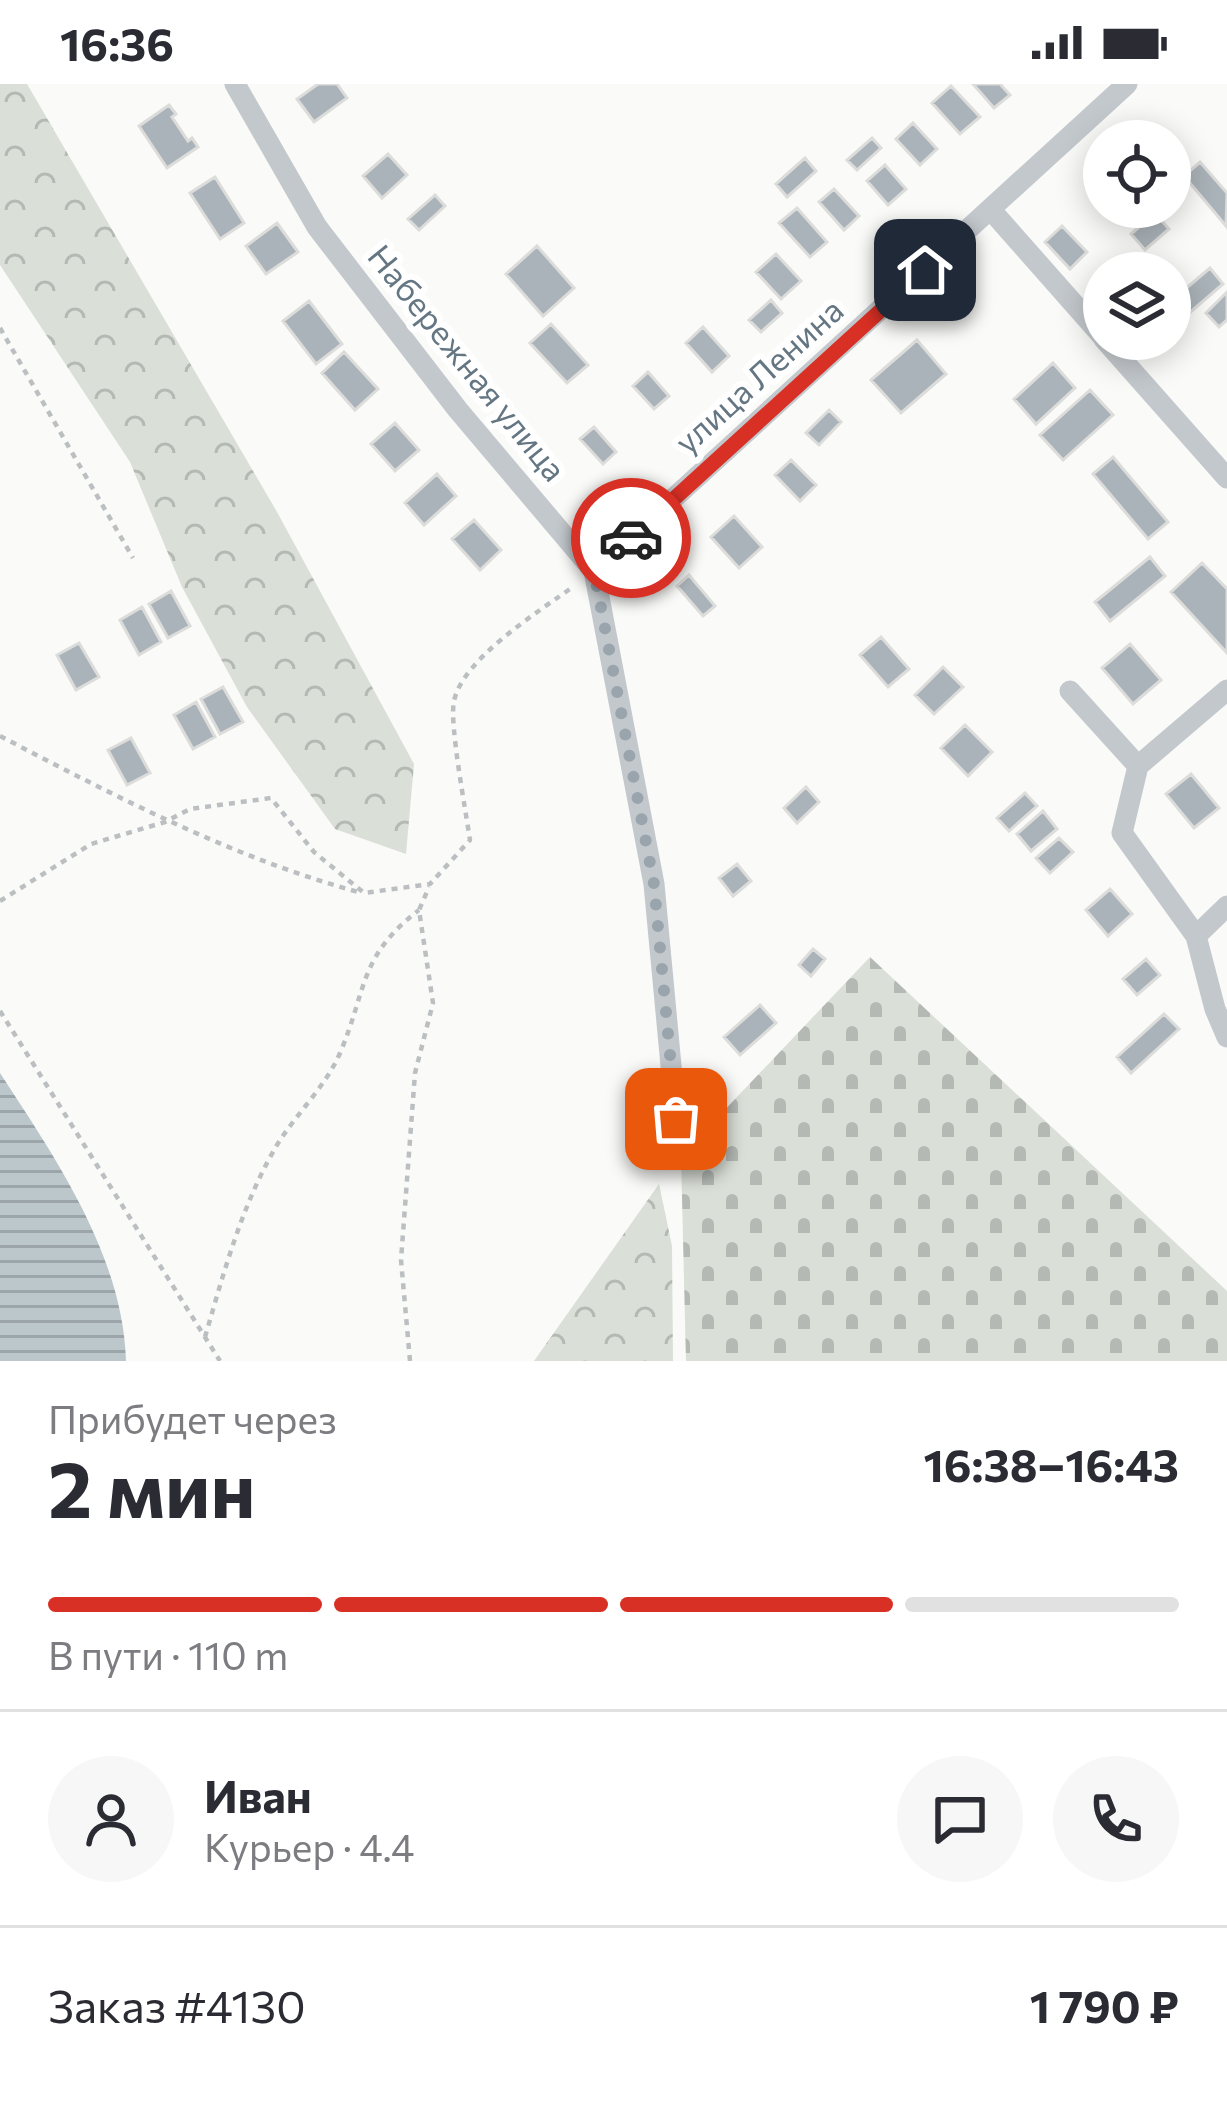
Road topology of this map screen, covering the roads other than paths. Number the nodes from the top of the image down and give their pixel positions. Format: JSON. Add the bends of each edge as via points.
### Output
{"nodes":[{"id":1,"x":235,"y":84,"type":"edge"},
{"id":2,"x":1127,"y":84,"type":"edge"},
{"id":3,"x":991,"y":210,"type":"junction"},
{"id":4,"x":1083,"y":315,"type":"edge"},
{"id":5,"x":1123,"y":360,"type":"edge"},
{"id":6,"x":1227,"y":478,"type":"edge"},
{"id":7,"x":594,"y":571,"type":"junction"},
{"id":8,"x":1227,"y":690,"type":"edge"},
{"id":9,"x":1070,"y":692,"type":"dead end"},
{"id":10,"x":1138,"y":766,"type":"junction"},
{"id":11,"x":1227,"y":906,"type":"edge"},
{"id":12,"x":1196,"y":935,"type":"junction"},
{"id":13,"x":1227,"y":1037,"type":"edge"},
{"id":14,"x":676,"y":1119,"type":"dead end"}],
"edges":[{"from":1,"to":7,"type":"street","name":"Набережная улица","via":[[317,227]]},
{"from":2,"to":3,"type":"street","name":"улица Ленина"},
{"from":3,"to":4,"type":"street"},
{"from":3,"to":7,"type":"street","name":"улица Ленина"},
{"from":5,"to":6,"type":"street"},
{"from":7,"to":14,"type":"street","name":"Набережная улица","via":[[654,884]]},
{"from":8,"to":10,"type":"street"},
{"from":9,"to":10,"type":"street"},
{"from":10,"to":12,"type":"street","via":[[1122,833]]},
{"from":11,"to":12,"type":"street"},
{"from":12,"to":13,"type":"street"}]}
